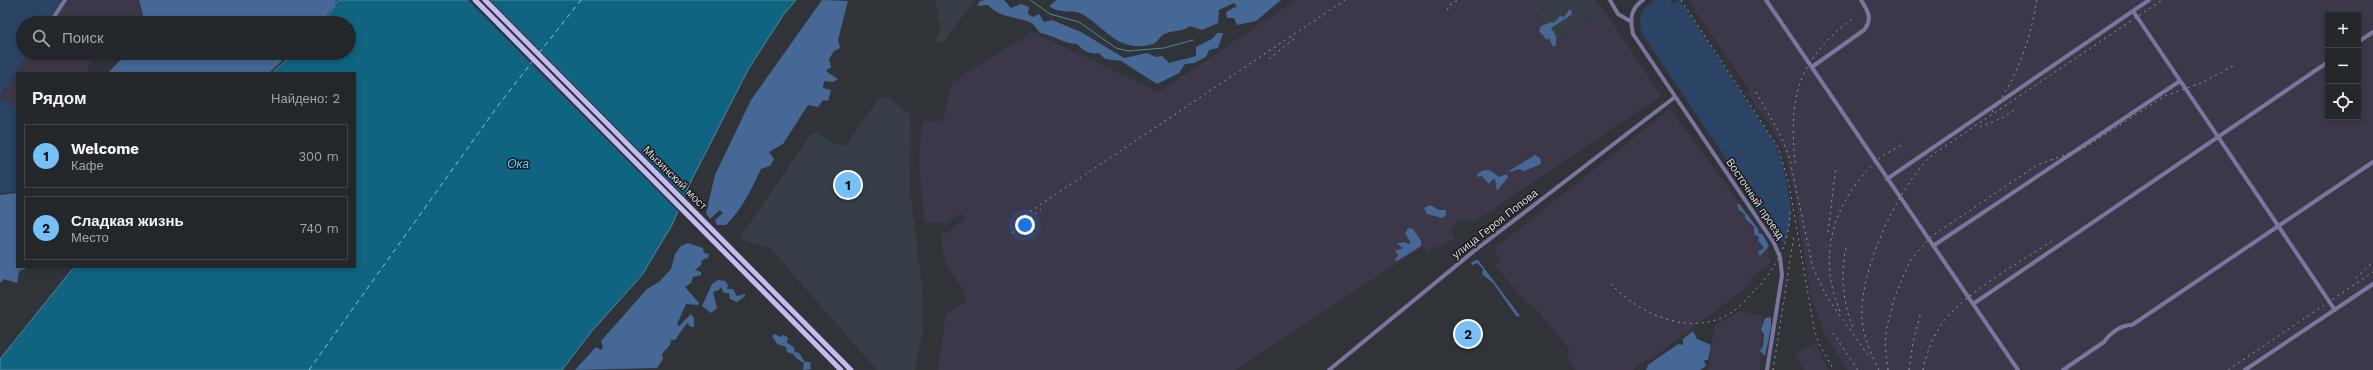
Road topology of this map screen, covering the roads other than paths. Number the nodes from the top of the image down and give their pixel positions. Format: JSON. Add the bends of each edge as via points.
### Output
{"nodes":[{"id":1,"x":65,"y":0,"type":"edge"},
{"id":2,"x":475,"y":0,"type":"edge"},
{"id":3,"x":485,"y":0,"type":"edge"},
{"id":4,"x":1610,"y":0,"type":"edge"},
{"id":5,"x":1643,"y":0,"type":"edge"},
{"id":6,"x":1766,"y":0,"type":"edge"},
{"id":7,"x":1861,"y":0,"type":"edge"},
{"id":8,"x":2149,"y":0,"type":"edge"},
{"id":9,"x":2133,"y":11,"type":"junction"},
{"id":10,"x":55,"y":16,"type":"edge"},
{"id":11,"x":1630,"y":21,"type":"junction"},
{"id":12,"x":2373,"y":32,"type":"edge"},
{"id":13,"x":2361,"y":40,"type":"edge"},
{"id":14,"x":2325,"y":64,"type":"edge"},
{"id":15,"x":1812,"y":67,"type":"junction"},
{"id":16,"x":2180,"y":81,"type":"junction"},
{"id":17,"x":1675,"y":97,"type":"junction"},
{"id":18,"x":2218,"y":138,"type":"junction"},
{"id":19,"x":2373,"y":162,"type":"edge"},
{"id":20,"x":1887,"y":179,"type":"junction"},
{"id":21,"x":2279,"y":226,"type":"junction"},
{"id":22,"x":1933,"y":246,"type":"junction"},
{"id":23,"x":2373,"y":284,"type":"edge"},
{"id":24,"x":1973,"y":304,"type":"junction"},
{"id":25,"x":2334,"y":310,"type":"junction"},
{"id":26,"x":841,"y":370,"type":"edge"},
{"id":27,"x":851,"y":370,"type":"edge"},
{"id":28,"x":1329,"y":370,"type":"edge"},
{"id":29,"x":1766,"y":370,"type":"edge"},
{"id":30,"x":2018,"y":370,"type":"edge"},
{"id":31,"x":2063,"y":370,"type":"edge"},
{"id":32,"x":2245,"y":370,"type":"edge"}],
"edges":[{"from":1,"to":10,"type":"street"},
{"from":2,"to":26,"type":"main road","name":"Мызинский мост"},
{"from":3,"to":27,"type":"main road","name":"Мызинский мост"},
{"from":4,"to":11,"type":"street","via":[[1618,14]]},
{"from":5,"to":11,"type":"street","via":[[1632,12]]},
{"from":6,"to":15,"type":"street"},
{"from":7,"to":15,"type":"street","via":[[1870,15],[1869,24]]},
{"from":8,"to":9,"type":"street"},
{"from":9,"to":16,"type":"street"},
{"from":9,"to":20,"type":"street"},
{"from":11,"to":17,"type":"street","name":"Восточный проезд","via":[[1633,34]]},
{"from":12,"to":13,"type":"street"},
{"from":14,"to":18,"type":"street"},
{"from":15,"to":20,"type":"street"},
{"from":16,"to":18,"type":"street"},
{"from":16,"to":22,"type":"street"},
{"from":17,"to":28,"type":"street","name":"улица Героя Попова","via":[[1474,251]]},
{"from":17,"to":29,"type":"street","name":"Восточный проезд","via":[[1774,243],[1780,257],[1781,284]]},
{"from":18,"to":21,"type":"street"},
{"from":18,"to":24,"type":"street"},
{"from":19,"to":21,"type":"street"},
{"from":20,"to":22,"type":"street"},
{"from":21,"to":25,"type":"street"},
{"from":21,"to":31,"type":"street","via":[[2132,325],[2125,325],[2108,336],[2104,342]]},
{"from":22,"to":24,"type":"street"},
{"from":23,"to":25,"type":"street"},
{"from":24,"to":30,"type":"street"},
{"from":25,"to":32,"type":"street"}]}
